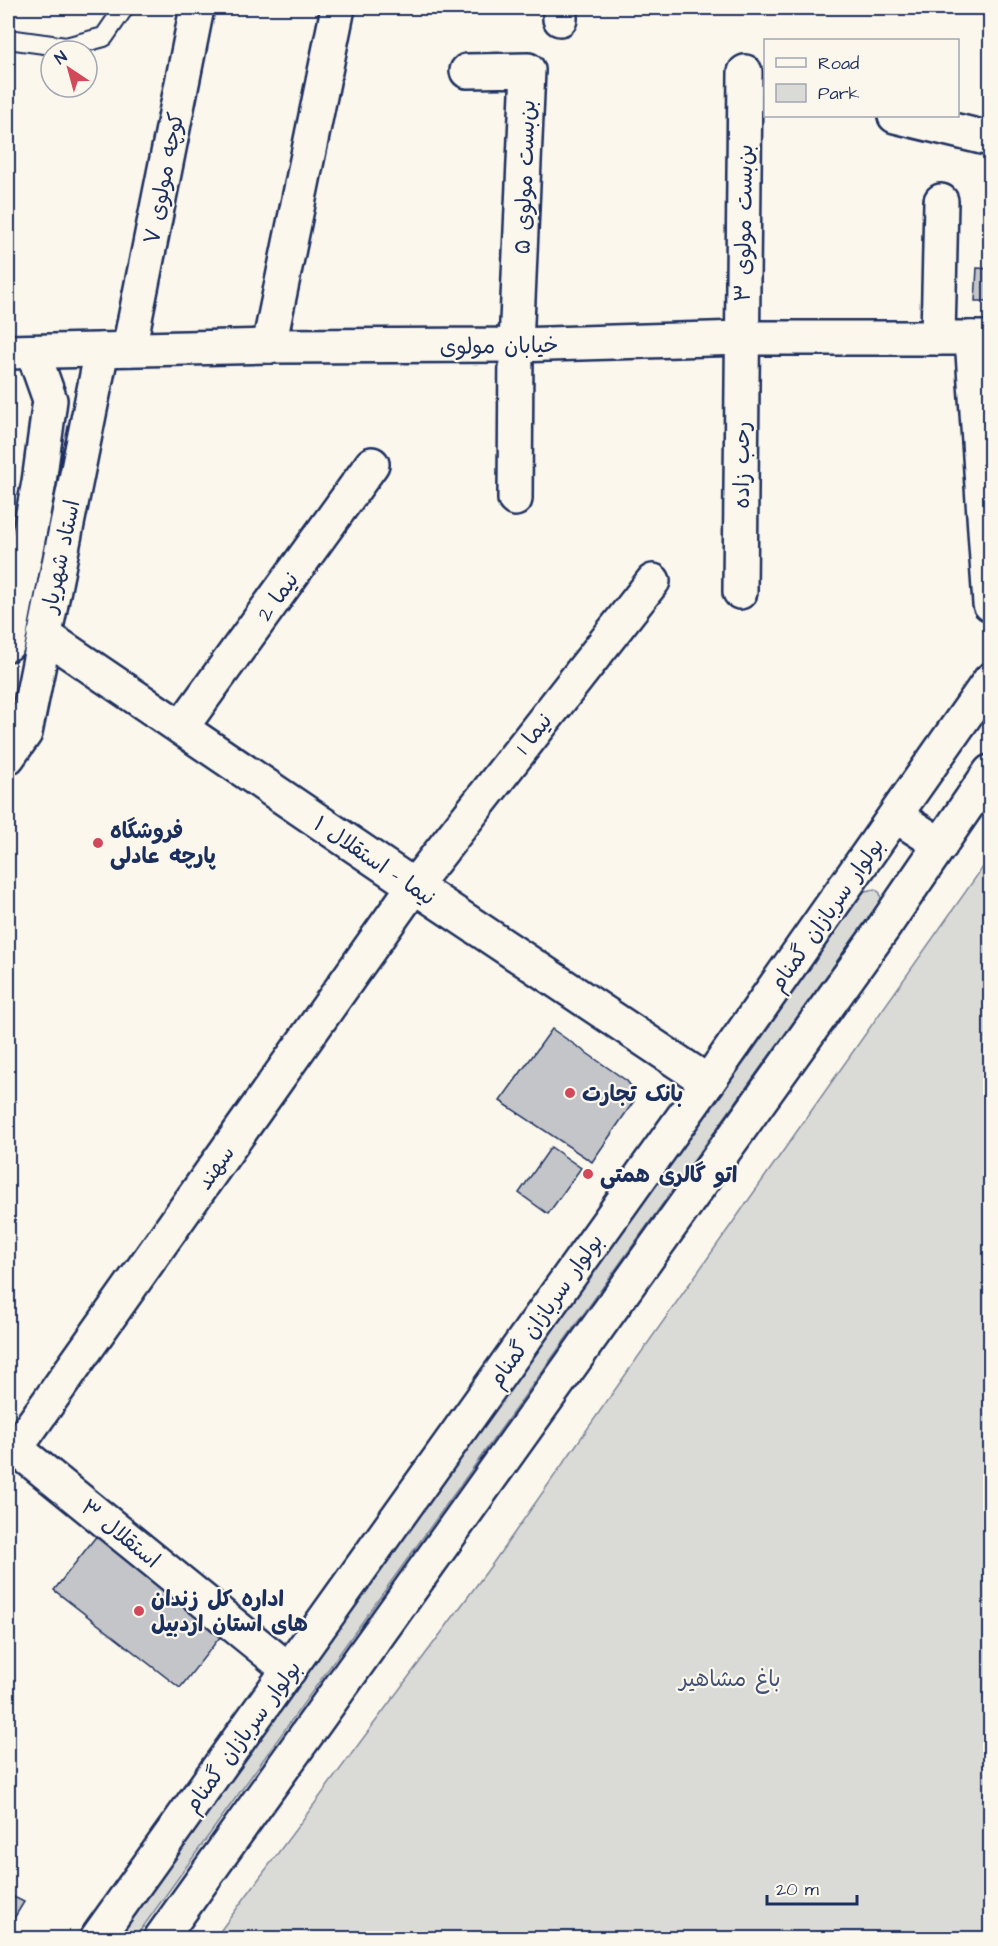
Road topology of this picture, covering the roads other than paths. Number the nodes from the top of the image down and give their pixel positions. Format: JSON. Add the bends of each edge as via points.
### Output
{"nodes":[{"id":1,"x":124,"y":8,"type":"edge"},
{"id":2,"x":198,"y":8,"type":"edge"},
{"id":3,"x":338,"y":8,"type":"edge"},
{"id":4,"x":8,"y":39,"type":"edge"},
{"id":5,"x":466,"y":71,"type":"dead end"},
{"id":6,"x":745,"y":72,"type":"dead end"},
{"id":7,"x":899,"y":117,"type":"edge"},
{"id":8,"x":990,"y":139,"type":"edge"},
{"id":9,"x":941,"y":201,"type":"dead end"},
{"id":10,"x":741,"y":338,"type":"junction"},
{"id":11,"x":938,"y":338,"type":"junction"},
{"id":12,"x":981,"y":338,"type":"edge"},
{"id":13,"x":516,"y":345,"type":"junction"},
{"id":14,"x":269,"y":346,"type":"junction"},
{"id":15,"x":116,"y":350,"type":"junction"},
{"id":16,"x":20,"y":352,"type":"edge"},
{"id":17,"x":372,"y":464,"type":"dead end"},
{"id":18,"x":515,"y":499,"type":"dead end"},
{"id":19,"x":653,"y":581,"type":"dead end"},
{"id":20,"x":740,"y":592,"type":"dead end"},
{"id":21,"x":990,"y":604,"type":"edge"},
{"id":22,"x":44,"y":635,"type":"junction"},
{"id":23,"x":8,"y":644,"type":"edge"},
{"id":24,"x":990,"y":680,"type":"edge"},
{"id":25,"x":181,"y":728,"type":"junction"},
{"id":26,"x":8,"y":757,"type":"edge"},
{"id":27,"x":990,"y":772,"type":"edge"},
{"id":28,"x":896,"y":816,"type":"junction"},
{"id":29,"x":941,"y":845,"type":"junction"},
{"id":30,"x":414,"y":886,"type":"junction"},
{"id":31,"x":708,"y":1082,"type":"junction"},
{"id":32,"x":12,"y":1445,"type":"edge"},
{"id":33,"x":289,"y":1670,"type":"junction"},
{"id":34,"x":97,"y":1938,"type":"edge"},
{"id":35,"x":161,"y":1938,"type":"edge"}],
"edges":[{"from":1,"to":4,"type":"lane","via":[[104,37],[66,46]]},
{"from":2,"to":15,"type":"street","name":"کوچه مولوی ۷"},
{"from":3,"to":14,"type":"street"},
{"from":5,"to":13,"type":"street","name":"بن‌بست مولوی ۵","via":[[528,70]]},
{"from":6,"to":10,"type":"street","name":"بن‌بست مولوی ۳"},
{"from":7,"to":8,"type":"street"},
{"from":9,"to":11,"type":"street"},
{"from":10,"to":11,"type":"street","name":"خیابان مولوی"},
{"from":10,"to":13,"type":"street","name":"خیابان مولوی"},
{"from":10,"to":20,"type":"street","name":"رحب زاده"},
{"from":11,"to":12,"type":"street","name":"خیابان مولوی"},
{"from":12,"to":21,"type":"street"},
{"from":13,"to":14,"type":"street","name":"خیابان مولوی"},
{"from":13,"to":18,"type":"street"},
{"from":14,"to":15,"type":"street","name":"خیابان مولوی"},
{"from":15,"to":16,"type":"street","name":"خیابان مولوی"},
{"from":15,"to":22,"type":"street","name":"استاد شهریار"},
{"from":16,"to":23,"type":"street","name":"استاد شهریار","via":[[50,400],[39,482]]},
{"from":17,"to":25,"type":"street","name":"نیما 2"},
{"from":19,"to":30,"type":"street","name":"نیما 1"},
{"from":22,"to":25,"type":"street","name":"نیما - استقلال ۱"},
{"from":22,"to":26,"type":"street","name":"استاد شهریار","via":[[24,733]]},
{"from":24,"to":28,"type":"street","name":"بولوار سربازان گمنام"},
{"from":25,"to":30,"type":"street","name":"نیما - استقلال ۱"},
{"from":27,"to":29,"type":"street"},
{"from":28,"to":29,"type":"street"},
{"from":28,"to":31,"type":"street","name":"بولوار سربازان گمنام"},
{"from":29,"to":35,"type":"street"},
{"from":30,"to":31,"type":"street","name":"نیما - استقلال ۱"},
{"from":30,"to":32,"type":"street","name":"سهند"},
{"from":31,"to":33,"type":"street","name":"بولوار سربازان گمنام"},
{"from":32,"to":33,"type":"street","name":"استقلال ۳"},
{"from":33,"to":34,"type":"street","name":"بولوار سربازان گمنام"}]}
